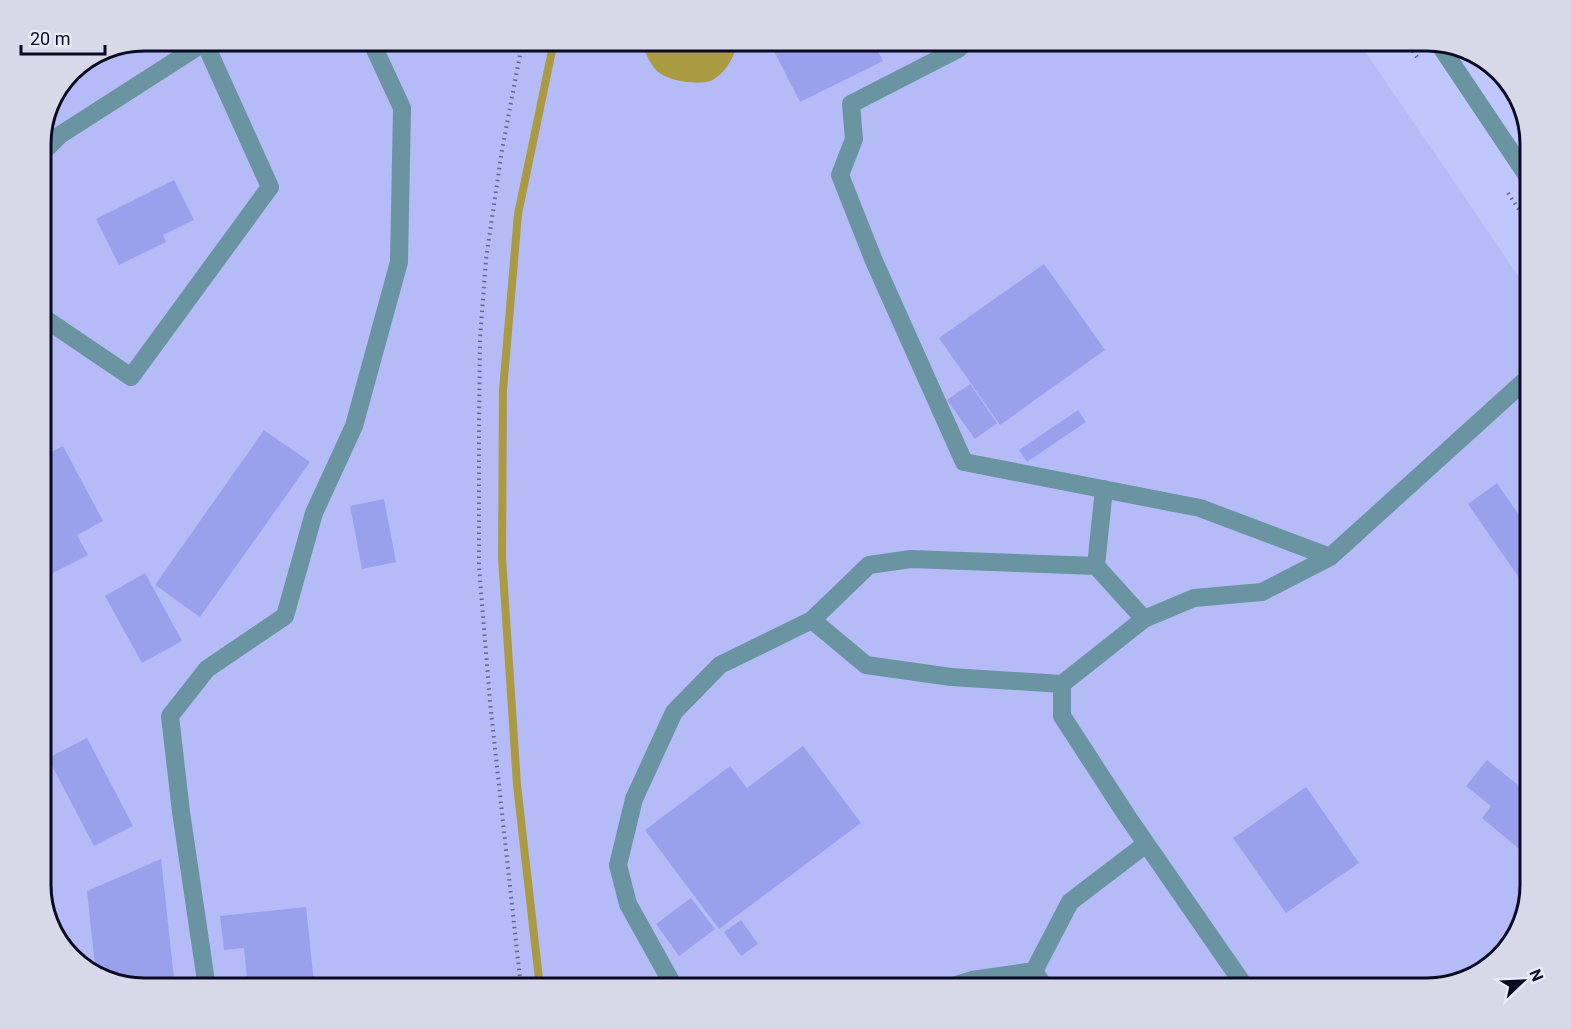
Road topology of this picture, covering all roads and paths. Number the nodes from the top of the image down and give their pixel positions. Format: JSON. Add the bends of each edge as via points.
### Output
{"nodes":[{"id":1,"x":189,"y":51,"type":"edge"},
{"id":2,"x":209,"y":51,"type":"edge"},
{"id":3,"x":376,"y":51,"type":"edge"},
{"id":4,"x":521,"y":51,"type":"edge"},
{"id":5,"x":954,"y":51,"type":"edge"},
{"id":6,"x":1445,"y":53,"type":"edge"},
{"id":7,"x":51,"y":144,"type":"edge"},
{"id":8,"x":1520,"y":165,"type":"edge"},
{"id":9,"x":51,"y":323,"type":"edge"},
{"id":10,"x":1520,"y":385,"type":"edge"},
{"id":11,"x":1104,"y":489,"type":"junction"},
{"id":12,"x":1330,"y":556,"type":"junction"},
{"id":13,"x":1096,"y":566,"type":"junction"},
{"id":14,"x":1144,"y":619,"type":"junction"},
{"id":15,"x":812,"y":620,"type":"junction"},
{"id":16,"x":1062,"y":684,"type":"junction"},
{"id":17,"x":1146,"y":844,"type":"junction"},
{"id":18,"x":1034,"y":971,"type":"junction"},
{"id":19,"x":206,"y":978,"type":"edge"},
{"id":20,"x":519,"y":978,"type":"edge"},
{"id":21,"x":669,"y":978,"type":"edge"},
{"id":22,"x":986,"y":978,"type":"edge"},
{"id":23,"x":1039,"y":978,"type":"edge"},
{"id":24,"x":1239,"y":978,"type":"edge"}],
"edges":[{"from":1,"to":7,"type":"street"},
{"from":2,"to":9,"type":"street","via":[[270,187],[131,377]]},
{"from":3,"to":19,"type":"street","via":[[402,108],[399,262],[354,426],[314,513],[285,616],[207,669],[170,716]]},
{"from":4,"to":20,"type":"path","via":[[486,259],[478,428],[479,567],[489,702]]},
{"from":5,"to":11,"type":"street","via":[[851,104],[854,140],[840,175],[964,462]]},
{"from":6,"to":8,"type":"street"},
{"from":10,"to":12,"type":"street"},
{"from":11,"to":12,"type":"street","via":[[1200,508]]},
{"from":11,"to":13,"type":"street"},
{"from":12,"to":14,"type":"street","via":[[1262,592],[1194,598]]},
{"from":13,"to":14,"type":"street"},
{"from":13,"to":15,"type":"street","via":[[911,559],[869,565]]},
{"from":14,"to":16,"type":"street"},
{"from":15,"to":16,"type":"street","via":[[866,665],[951,677]]},
{"from":15,"to":21,"type":"street","via":[[720,665],[712,673],[674,712],[634,799],[618,865],[628,904]]},
{"from":16,"to":17,"type":"street","via":[[1062,716]]},
{"from":17,"to":18,"type":"street","via":[[1070,902]]},
{"from":17,"to":24,"type":"street"},
{"from":18,"to":22,"type":"street"},
{"from":18,"to":23,"type":"street"}]}
